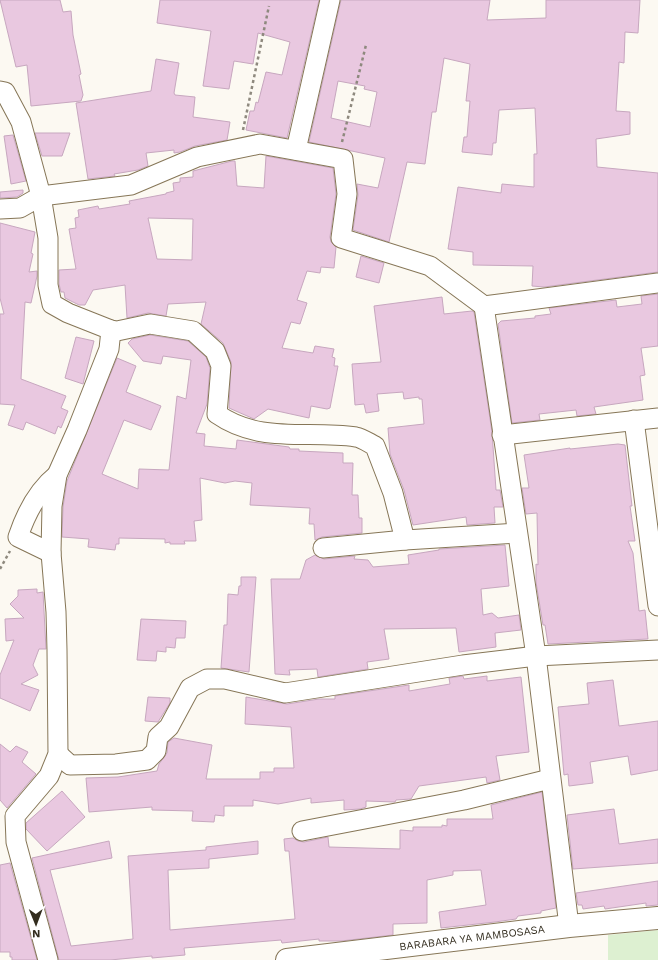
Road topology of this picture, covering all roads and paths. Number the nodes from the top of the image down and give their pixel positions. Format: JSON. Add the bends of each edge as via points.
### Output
{"nodes":[{"id":1,"x":330,"y":0,"type":"edge"},
{"id":2,"x":269,"y":6,"type":"dead end"},
{"id":3,"x":366,"y":45,"type":"dead end"},
{"id":4,"x":0,"y":91,"type":"edge"},
{"id":5,"x":239,"y":148,"type":"junction"},
{"id":6,"x":296,"y":150,"type":"junction"},
{"id":7,"x":343,"y":158,"type":"junction"},
{"id":8,"x":41,"y":196,"type":"junction"},
{"id":9,"x":0,"y":209,"type":"edge"},
{"id":10,"x":658,"y":283,"type":"edge"},
{"id":11,"x":484,"y":306,"type":"junction"},
{"id":12,"x":111,"y":330,"type":"junction"},
{"id":13,"x":658,"y":418,"type":"edge"},
{"id":14,"x":634,"y":420,"type":"junction"},
{"id":15,"x":502,"y":435,"type":"junction"},
{"id":16,"x":57,"y":475,"type":"junction"},
{"id":17,"x":517,"y":533,"type":"junction"},
{"id":18,"x":653,"y":537,"type":"edge"},
{"id":19,"x":405,"y":540,"type":"junction"},
{"id":20,"x":323,"y":548,"type":"dead end"},
{"id":21,"x":51,"y":553,"type":"junction"},
{"id":22,"x":658,"y":606,"type":"edge"},
{"id":23,"x":658,"y":650,"type":"edge"},
{"id":24,"x":536,"y":656,"type":"junction"},
{"id":25,"x":58,"y":754,"type":"junction"},
{"id":26,"x":550,"y":779,"type":"junction"},
{"id":27,"x":302,"y":831,"type":"dead end"},
{"id":28,"x":658,"y":918,"type":"edge"},
{"id":29,"x":569,"y":926,"type":"junction"},
{"id":30,"x":48,"y":960,"type":"edge"},
{"id":31,"x":287,"y":960,"type":"edge"}],
"edges":[{"from":1,"to":6,"type":"street"},
{"from":2,"to":5,"type":"path"},
{"from":3,"to":7,"type":"path","via":[[341,147]]},
{"from":4,"to":8,"type":"street","via":[[5,92],[21,122]]},
{"from":5,"to":6,"type":"street","via":[[260,144]]},
{"from":5,"to":8,"type":"street","via":[[197,157],[131,185]]},
{"from":6,"to":7,"type":"street"},
{"from":7,"to":11,"type":"street","via":[[347,194],[341,238],[430,266]]},
{"from":8,"to":9,"type":"street","via":[[20,208]]},
{"from":8,"to":12,"type":"street","via":[[48,238],[48,285],[52,304],[68,314]]},
{"from":10,"to":11,"type":"street"},
{"from":11,"to":15,"type":"street"},
{"from":12,"to":16,"type":"street","via":[[107,355]]},
{"from":12,"to":19,"type":"street","via":[[150,324],[193,331],[215,351],[222,366],[216,414],[229,423],[262,433],[357,437],[375,446],[393,493]]},
{"from":13,"to":14,"type":"street"},
{"from":14,"to":15,"type":"street"},
{"from":14,"to":18,"type":"street"},
{"from":15,"to":17,"type":"street"},
{"from":16,"to":21,"type":"street","via":[[52,506]]},
{"from":16,"to":21,"type":"street","via":[[47,483],[32,504],[18,536]]},
{"from":17,"to":19,"type":"street"},
{"from":17,"to":24,"type":"street"},
{"from":18,"to":22,"type":"street"},
{"from":19,"to":20,"type":"street"},
{"from":21,"to":25,"type":"street","via":[[56,612]]},
{"from":23,"to":24,"type":"street"},
{"from":24,"to":25,"type":"street","via":[[286,693],[225,679],[207,679],[190,688],[170,727],[158,737],[156,751],[147,760],[70,765]]},
{"from":24,"to":26,"type":"street"},
{"from":25,"to":30,"type":"street","via":[[48,776],[15,816],[16,842]]},
{"from":26,"to":27,"type":"street","via":[[464,800]]},
{"from":26,"to":29,"type":"street"},
{"from":28,"to":29,"type":"street","name":"BARABARA YA MAMBOSASA"},
{"from":29,"to":31,"type":"street","name":"BARABARA YA MAMBOSASA"}]}
